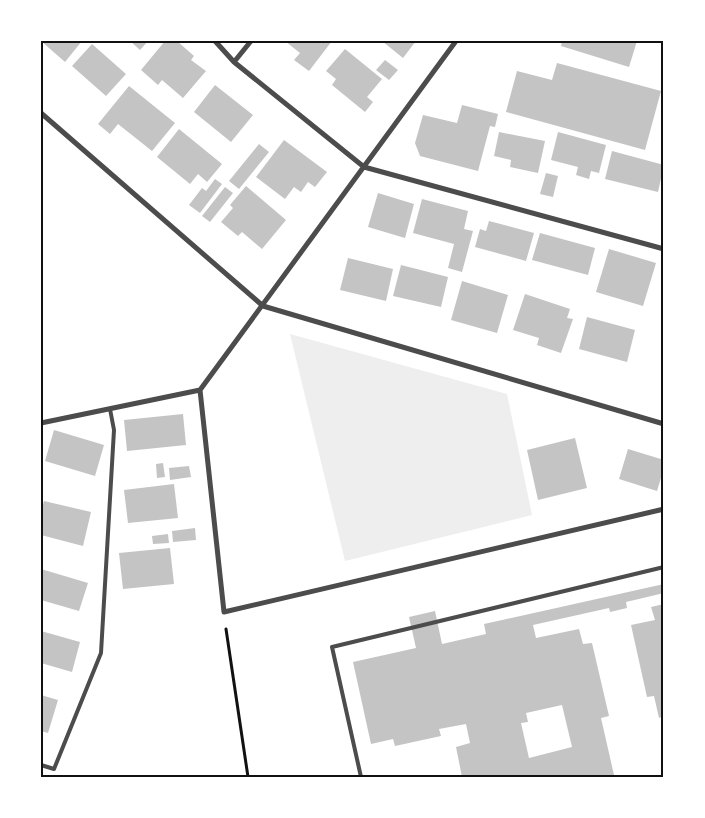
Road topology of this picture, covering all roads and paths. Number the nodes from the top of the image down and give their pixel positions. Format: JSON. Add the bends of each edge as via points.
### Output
{"nodes":[{"id":1,"x":215,"y":41,"type":"edge"},
{"id":2,"x":250,"y":41,"type":"edge"},
{"id":3,"x":456,"y":41,"type":"edge"},
{"id":4,"x":234,"y":62,"type":"junction"},
{"id":5,"x":41,"y":113,"type":"edge"},
{"id":6,"x":364,"y":167,"type":"junction"},
{"id":7,"x":664,"y":249,"type":"edge"},
{"id":8,"x":263,"y":306,"type":"junction"},
{"id":9,"x":200,"y":390,"type":"junction"},
{"id":10,"x":110,"y":409,"type":"junction"},
{"id":11,"x":41,"y":423,"type":"edge"},
{"id":12,"x":664,"y":424,"type":"edge"},
{"id":13,"x":664,"y":509,"type":"edge"},
{"id":14,"x":664,"y":567,"type":"edge"},
{"id":15,"x":224,"y":612,"type":"junction"},
{"id":16,"x":41,"y":765,"type":"edge"},
{"id":17,"x":248,"y":777,"type":"edge"},
{"id":18,"x":361,"y":777,"type":"edge"}],
"edges":[{"from":1,"to":4,"type":"street"},
{"from":2,"to":4,"type":"street"},
{"from":3,"to":6,"type":"street"},
{"from":4,"to":6,"type":"street"},
{"from":5,"to":8,"type":"street"},
{"from":6,"to":7,"type":"street"},
{"from":6,"to":8,"type":"street"},
{"from":8,"to":9,"type":"street"},
{"from":8,"to":12,"type":"street"},
{"from":9,"to":10,"type":"street"},
{"from":9,"to":15,"type":"street"},
{"from":10,"to":11,"type":"street"},
{"from":10,"to":16,"type":"lane","via":[[114,430],[100,653],[54,769]]},
{"from":13,"to":15,"type":"street"},
{"from":14,"to":18,"type":"lane","via":[[332,647]]},
{"from":15,"to":17,"type":"path"}]}
